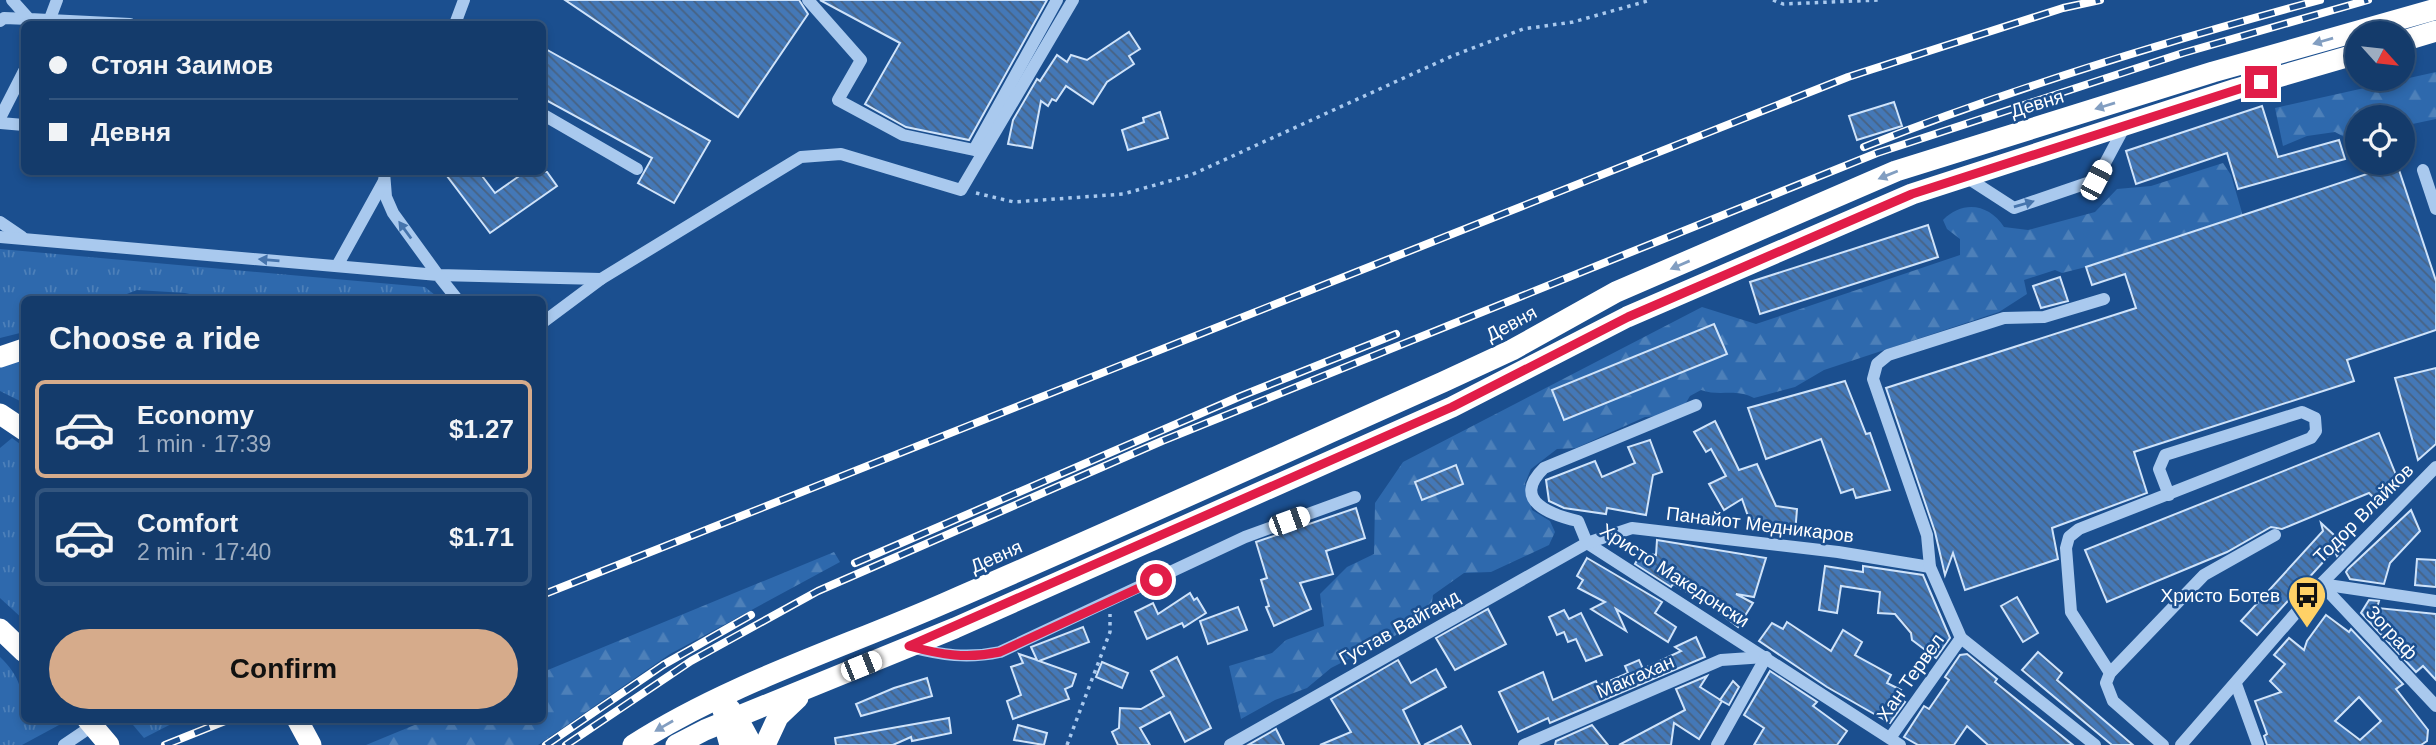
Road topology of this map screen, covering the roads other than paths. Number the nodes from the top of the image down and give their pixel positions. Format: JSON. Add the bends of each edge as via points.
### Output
{"nodes":[{"id":1,"x":12,"y":0,"type":"edge"},
{"id":2,"x":57,"y":0,"type":"edge"},
{"id":3,"x":808,"y":0,"type":"edge"},
{"id":4,"x":1057,"y":0,"type":"edge"},
{"id":5,"x":1073,"y":0,"type":"edge"},
{"id":6,"x":462,"y":1,"type":"edge"},
{"id":7,"x":2436,"y":9,"type":"edge"},
{"id":8,"x":29,"y":19,"type":"junction"},
{"id":9,"x":0,"y":21,"type":"edge"},
{"id":10,"x":43,"y":21,"type":"edge"},
{"id":11,"x":50,"y":21,"type":"edge"},
{"id":12,"x":456,"y":21,"type":"edge"},
{"id":13,"x":2436,"y":31,"type":"edge"},
{"id":14,"x":2415,"y":37,"type":"edge"},
{"id":15,"x":2345,"y":58,"type":"edge"},
{"id":16,"x":21,"y":77,"type":"edge"},
{"id":17,"x":546,"y":116,"type":"edge"},
{"id":18,"x":0,"y":121,"type":"edge"},
{"id":19,"x":21,"y":124,"type":"edge"},
{"id":20,"x":2126,"y":124,"type":"junction"},
{"id":21,"x":637,"y":170,"type":"dead end"},
{"id":22,"x":2423,"y":170,"type":"dead end"},
{"id":23,"x":385,"y":175,"type":"edge"},
{"id":24,"x":386,"y":175,"type":"edge"},
{"id":25,"x":1966,"y":177,"type":"junction"},
{"id":26,"x":2436,"y":209,"type":"edge"},
{"id":27,"x":0,"y":222,"type":"edge"},
{"id":28,"x":0,"y":237,"type":"edge"},
{"id":29,"x":29,"y":240,"type":"junction"},
{"id":30,"x":337,"y":266,"type":"junction"},
{"id":31,"x":438,"y":275,"type":"junction"},
{"id":32,"x":601,"y":279,"type":"junction"},
{"id":33,"x":455,"y":296,"type":"edge"},
{"id":34,"x":2104,"y":299,"type":"dead end"},
{"id":35,"x":546,"y":320,"type":"edge"},
{"id":36,"x":21,"y":350,"type":"edge"},
{"id":37,"x":0,"y":357,"type":"edge"},
{"id":38,"x":1696,"y":405,"type":"dead end"},
{"id":39,"x":0,"y":414,"type":"edge"},
{"id":40,"x":21,"y":428,"type":"edge"},
{"id":41,"x":2436,"y":467,"type":"edge"},
{"id":42,"x":2169,"y":495,"type":"junction"},
{"id":43,"x":1355,"y":497,"type":"dead end"},
{"id":44,"x":2275,"y":535,"type":"dead end"},
{"id":45,"x":1587,"y":543,"type":"junction"},
{"id":46,"x":1930,"y":567,"type":"junction"},
{"id":47,"x":2321,"y":584,"type":"junction"},
{"id":48,"x":2436,"y":601,"type":"edge"},
{"id":49,"x":0,"y":629,"type":"edge"},
{"id":50,"x":1961,"y":638,"type":"junction"},
{"id":51,"x":909,"y":646,"type":"junction"},
{"id":52,"x":21,"y":649,"type":"edge"},
{"id":53,"x":1766,"y":657,"type":"junction"},
{"id":54,"x":2110,"y":673,"type":"junction"},
{"id":55,"x":747,"y":684,"type":"junction"},
{"id":56,"x":2236,"y":684,"type":"junction"},
{"id":57,"x":813,"y":686,"type":"junction"},
{"id":58,"x":2436,"y":706,"type":"edge"},
{"id":59,"x":697,"y":708,"type":"junction"},
{"id":60,"x":729,"y":718,"type":"junction"},
{"id":61,"x":90,"y":723,"type":"edge"},
{"id":62,"x":95,"y":723,"type":"edge"},
{"id":63,"x":299,"y":723,"type":"edge"},
{"id":64,"x":1895,"y":741,"type":"edge"},
{"id":65,"x":1237,"y":743,"type":"edge"},
{"id":66,"x":1529,"y":744,"type":"edge"},
{"id":67,"x":64,"y":745,"type":"edge"},
{"id":68,"x":109,"y":745,"type":"edge"},
{"id":69,"x":311,"y":745,"type":"edge"},
{"id":70,"x":633,"y":745,"type":"edge"},
{"id":71,"x":676,"y":745,"type":"edge"},
{"id":72,"x":730,"y":745,"type":"edge"},
{"id":73,"x":752,"y":745,"type":"edge"},
{"id":74,"x":765,"y":745,"type":"edge"},
{"id":75,"x":1717,"y":745,"type":"edge"},
{"id":76,"x":2095,"y":745,"type":"edge"},
{"id":77,"x":2163,"y":745,"type":"edge"},
{"id":78,"x":2180,"y":745,"type":"edge"},
{"id":79,"x":2258,"y":745,"type":"edge"}],
"edges":[{"from":1,"to":8,"type":"street"},
{"from":2,"to":11,"type":"street"},
{"from":3,"to":4,"type":"street","via":[[861,60],[838,100],[903,135],[974,150]]},
{"from":5,"to":32,"type":"street","via":[[961,190],[841,154],[801,157]]},
{"from":6,"to":12,"type":"street"},
{"from":7,"to":55,"type":"highway","name":"Девня","one_way":true,"via":[[2213,72],[1896,172],[1616,292],[1443,382],[943,604]]},
{"from":8,"to":9,"type":"street"},
{"from":8,"to":10,"type":"street"},
{"from":13,"to":14,"type":"highway"},
{"from":15,"to":20,"type":"highway"},
{"from":16,"to":18,"type":"street"},
{"from":17,"to":21,"type":"street"},
{"from":18,"to":19,"type":"street"},
{"from":20,"to":25,"type":"highway"},
{"from":25,"to":20,"type":"street","one_way":true,"via":[[2014,208],[2096,180]]},
{"from":22,"to":26,"type":"street"},
{"from":23,"to":30,"type":"street"},
{"from":31,"to":24,"type":"street","one_way":true,"via":[[393,213],[386,197]]},
{"from":25,"to":51,"type":"highway","via":[[1912,194],[1628,317],[1452,407]]},
{"from":27,"to":29,"type":"street"},
{"from":28,"to":29,"type":"street"},
{"from":30,"to":29,"type":"street","one_way":true},
{"from":30,"to":31,"type":"street"},
{"from":31,"to":32,"type":"street"},
{"from":31,"to":33,"type":"street"},
{"from":32,"to":35,"type":"street"},
{"from":34,"to":46,"type":"street","via":[[2044,317],[2004,318],[1888,355],[1877,365],[1873,386],[1927,535]]},
{"from":36,"to":37,"type":"highway"},
{"from":38,"to":45,"type":"street","name":"Христо Македонски","via":[[1538,474],[1533,490],[1538,505],[1550,514],[1578,521]]},
{"from":39,"to":40,"type":"highway"},
{"from":41,"to":47,"type":"street","name":"Тодор Влайков"},
{"from":42,"to":42,"type":"street","via":[[2160,469],[2165,455],[2302,412],[2315,418],[2317,427],[2311,438]]},
{"from":42,"to":54,"type":"street","via":[[2079,529],[2067,542],[2071,612]]},
{"from":43,"to":51,"type":"street","via":[[1245,537],[1000,652],[946,656]]},
{"from":44,"to":54,"type":"street","via":[[2204,575]]},
{"from":45,"to":46,"type":"street","name":"Панайот Медникаров","via":[[1632,528]]},
{"from":45,"to":53,"type":"street","name":"Христо Македонски"},
{"from":45,"to":65,"type":"street","name":"Густав Вайганд"},
{"from":46,"to":50,"type":"street"},
{"from":47,"to":48,"type":"street"},
{"from":47,"to":56,"type":"street","name":"Тодор Влайков"},
{"from":47,"to":58,"type":"street","name":"Зограф"},
{"from":49,"to":52,"type":"highway"},
{"from":50,"to":64,"type":"street","name":"Хан Тервел"},
{"from":50,"to":76,"type":"street"},
{"from":51,"to":57,"type":"highway"},
{"from":53,"to":64,"type":"street","name":"Христо Македонски"},
{"from":53,"to":66,"type":"street","name":"Макгахан","via":[[1721,660]]},
{"from":53,"to":75,"type":"street"},
{"from":54,"to":77,"type":"street","via":[[2106,683],[2113,701]]},
{"from":55,"to":59,"type":"highway","name":"Девня"},
{"from":55,"to":60,"type":"highway"},
{"from":56,"to":78,"type":"street","name":"Тодор Влайков"},
{"from":56,"to":79,"type":"street"},
{"from":57,"to":60,"type":"highway"},
{"from":57,"to":74,"type":"highway","via":[[778,717]]},
{"from":59,"to":60,"type":"highway"},
{"from":59,"to":70,"type":"highway","name":"Девня","one_way":true},
{"from":60,"to":71,"type":"highway"},
{"from":60,"to":72,"type":"highway"},
{"from":60,"to":73,"type":"highway","via":[[748,733]]},
{"from":61,"to":68,"type":"highway","bridge":true},
{"from":62,"to":67,"type":"street"},
{"from":63,"to":69,"type":"highway"}]}
